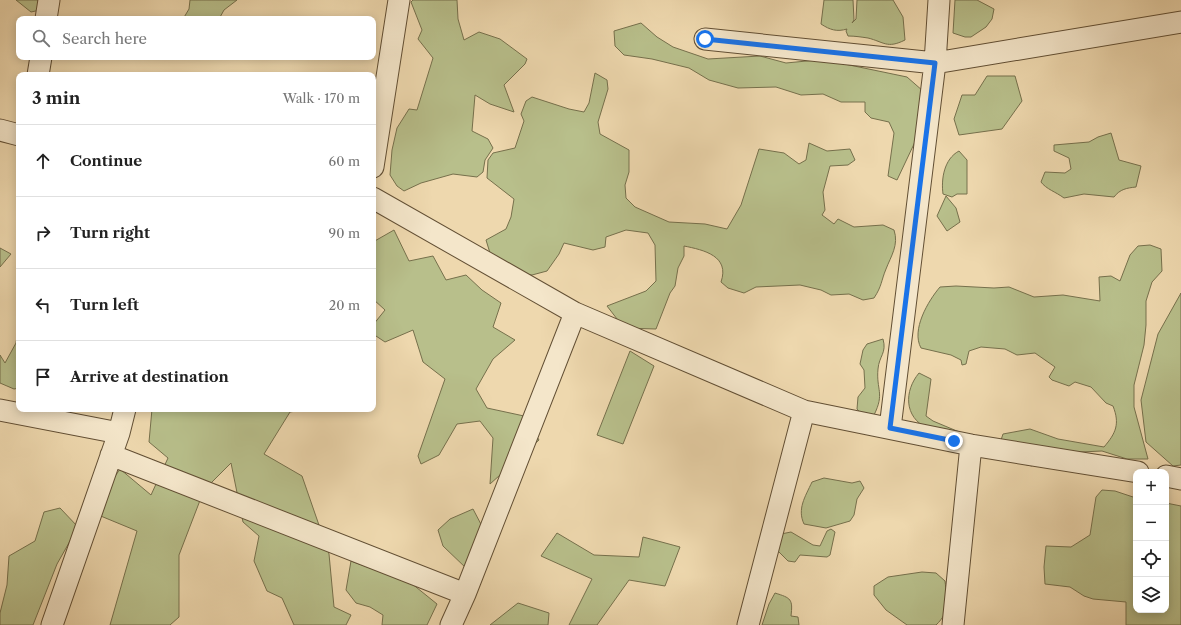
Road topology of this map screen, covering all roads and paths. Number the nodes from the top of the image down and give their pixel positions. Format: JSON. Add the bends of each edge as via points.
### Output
{"nodes":[{"id":1,"x":49,"y":0,"type":"edge"},
{"id":2,"x":400,"y":0,"type":"edge"},
{"id":3,"x":939,"y":0,"type":"edge"},
{"id":4,"x":46,"y":16,"type":"edge"},
{"id":5,"x":1181,"y":22,"type":"edge"},
{"id":6,"x":705,"y":39,"type":"dead end"},
{"id":7,"x":40,"y":60,"type":"edge"},
{"id":8,"x":935,"y":63,"type":"junction"},
{"id":9,"x":38,"y":72,"type":"edge"},
{"id":10,"x":0,"y":130,"type":"edge"},
{"id":11,"x":16,"y":134,"type":"edge"},
{"id":12,"x":376,"y":148,"type":"edge"},
{"id":13,"x":376,"y":200,"type":"edge"},
{"id":14,"x":575,"y":313,"type":"junction"},
{"id":15,"x":0,"y":410,"type":"edge"},
{"id":16,"x":804,"y":411,"type":"junction"},
{"id":17,"x":124,"y":412,"type":"edge"},
{"id":18,"x":890,"y":428,"type":"junction"},
{"id":19,"x":119,"y":433,"type":"junction"},
{"id":20,"x":971,"y":444,"type":"junction"},
{"id":21,"x":111,"y":455,"type":"junction"},
{"id":22,"x":1133,"y":471,"type":"edge"},
{"id":23,"x":1169,"y":477,"type":"edge"},
{"id":24,"x":1181,"y":479,"type":"edge"},
{"id":25,"x":465,"y":594,"type":"junction"},
{"id":26,"x":52,"y":625,"type":"edge"},
{"id":27,"x":451,"y":625,"type":"edge"},
{"id":28,"x":748,"y":625,"type":"edge"},
{"id":29,"x":953,"y":625,"type":"edge"}],
"edges":[{"from":1,"to":4,"type":"street"},
{"from":2,"to":12,"type":"street"},
{"from":3,"to":8,"type":"street"},
{"from":5,"to":8,"type":"street"},
{"from":6,"to":8,"type":"street"},
{"from":7,"to":9,"type":"street"},
{"from":8,"to":18,"type":"street"},
{"from":10,"to":11,"type":"street"},
{"from":13,"to":14,"type":"street"},
{"from":14,"to":16,"type":"street"},
{"from":14,"to":25,"type":"street"},
{"from":15,"to":19,"type":"street"},
{"from":16,"to":18,"type":"street"},
{"from":16,"to":28,"type":"street"},
{"from":17,"to":19,"type":"street"},
{"from":18,"to":20,"type":"street"},
{"from":19,"to":21,"type":"street"},
{"from":20,"to":22,"type":"street"},
{"from":20,"to":29,"type":"street"},
{"from":21,"to":25,"type":"street"},
{"from":21,"to":26,"type":"street"},
{"from":23,"to":24,"type":"street"},
{"from":25,"to":27,"type":"street"}]}
